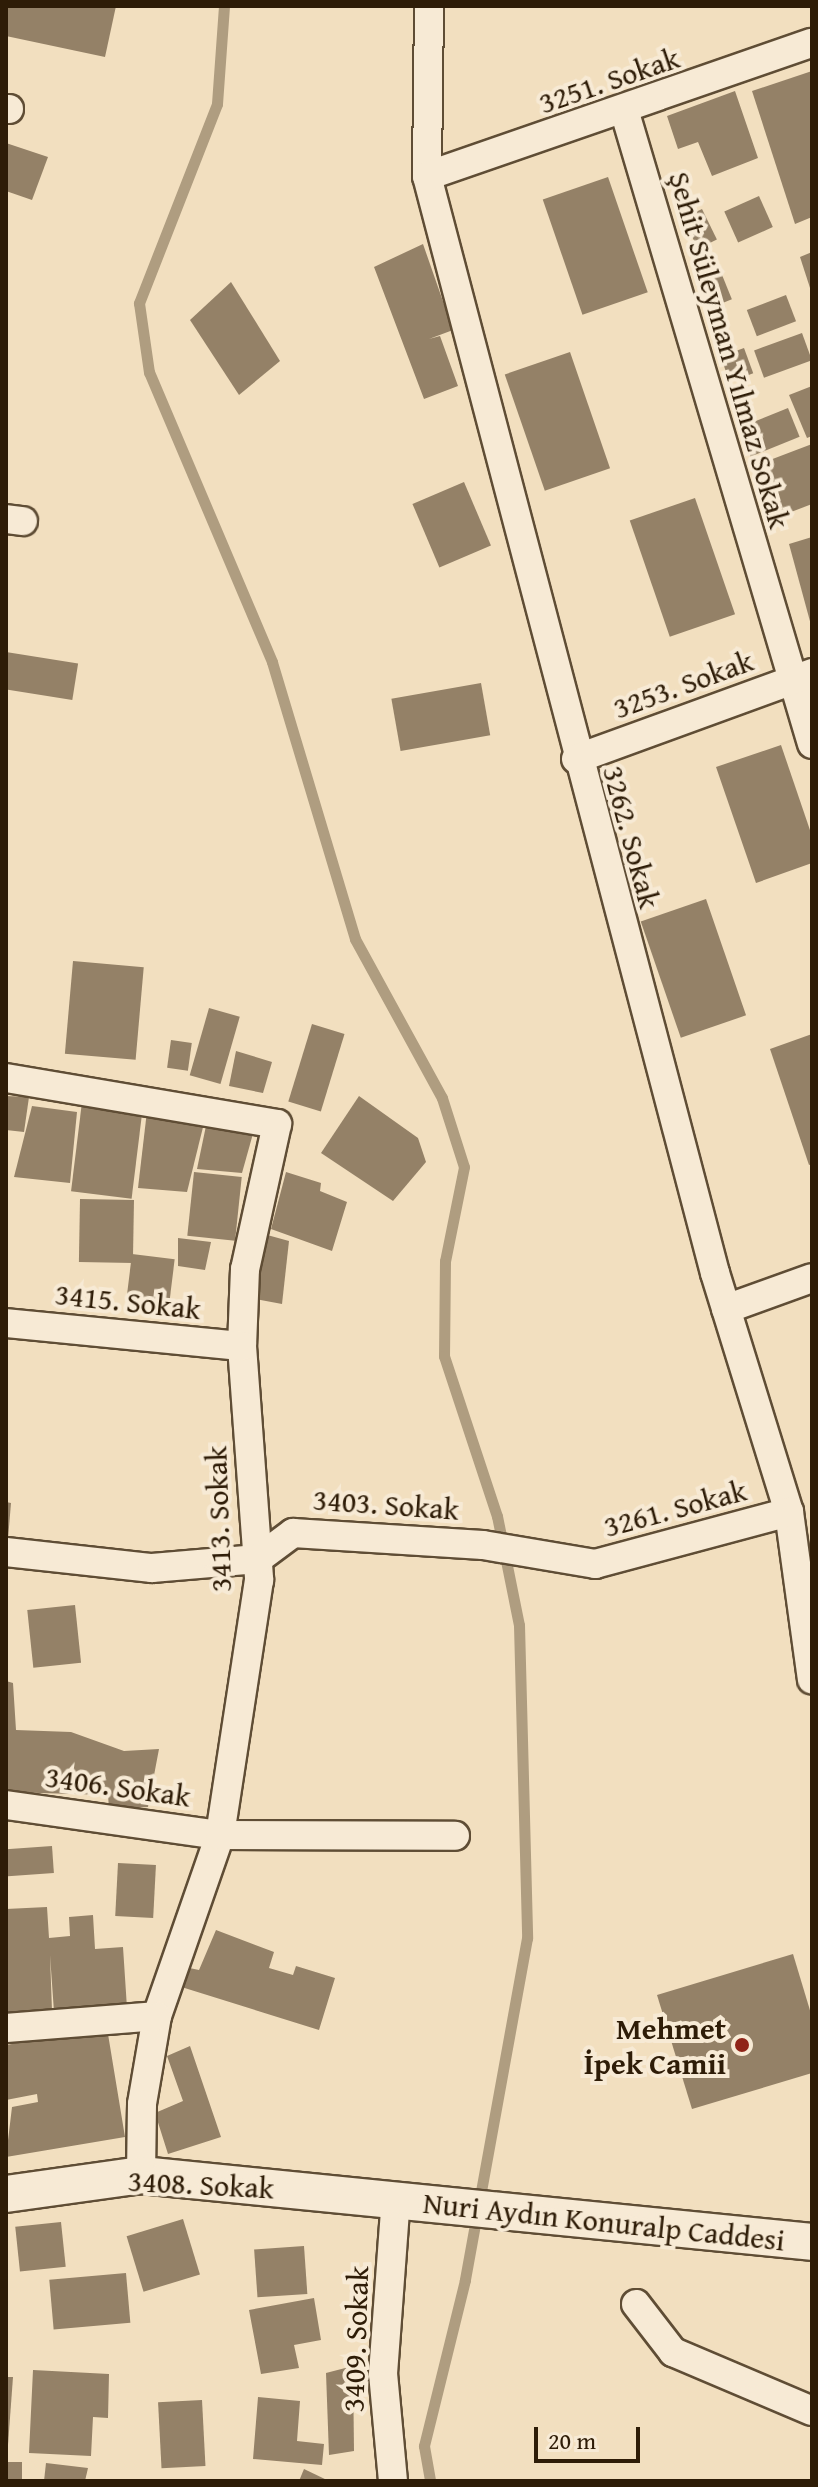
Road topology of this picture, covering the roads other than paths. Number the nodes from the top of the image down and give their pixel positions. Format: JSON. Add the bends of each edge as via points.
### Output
{"nodes":[{"id":1,"x":429,"y":6,"type":"edge"},
{"id":2,"x":812,"y":43,"type":"edge"},
{"id":3,"x":625,"y":113,"type":"junction"},
{"id":4,"x":427,"y":176,"type":"junction"},
{"id":5,"x":802,"y":677,"type":"edge"},
{"id":6,"x":812,"y":744,"type":"edge"},
{"id":7,"x":576,"y":759,"type":"junction"},
{"id":8,"x":6,"y":1078,"type":"edge"},
{"id":9,"x":812,"y":1278,"type":"edge"},
{"id":10,"x":726,"y":1309,"type":"junction"},
{"id":11,"x":6,"y":1323,"type":"edge"},
{"id":12,"x":242,"y":1346,"type":"junction"},
{"id":13,"x":789,"y":1512,"type":"junction"},
{"id":14,"x":483,"y":1545,"type":"joint"},
{"id":15,"x":6,"y":1552,"type":"edge"},
{"id":16,"x":258,"y":1559,"type":"junction"},
{"id":17,"x":812,"y":1679,"type":"edge"},
{"id":18,"x":6,"y":1805,"type":"edge"},
{"id":19,"x":220,"y":1835,"type":"junction"},
{"id":20,"x":455,"y":1836,"type":"dead end"},
{"id":21,"x":157,"y":2016,"type":"junction"},
{"id":22,"x":6,"y":2028,"type":"edge"},
{"id":23,"x":141,"y":2175,"type":"junction"},
{"id":24,"x":6,"y":2194,"type":"edge"},
{"id":25,"x":396,"y":2199,"type":"junction"},
{"id":26,"x":812,"y":2242,"type":"edge"},
{"id":27,"x":636,"y":2304,"type":"dead end"},
{"id":28,"x":812,"y":2411,"type":"edge"},
{"id":29,"x":393,"y":2481,"type":"edge"}],
"edges":[{"from":1,"to":4,"type":"street","name":"3262. Sokak"},
{"from":2,"to":3,"type":"street","name":"3251. Sokak"},
{"from":3,"to":4,"type":"street","name":"3251. Sokak"},
{"from":3,"to":5,"type":"street","name":"Şehit Süleyman Yılmaz Sokak"},
{"from":4,"to":7,"type":"street","name":"3262. Sokak"},
{"from":5,"to":6,"type":"street","name":"Şehit Süleyman Yılmaz Sokak"},
{"from":5,"to":7,"type":"street","name":"3253. Sokak"},
{"from":7,"to":10,"type":"street","name":"3262. Sokak"},
{"from":8,"to":12,"type":"street","name":"3413. Sokak","via":[[277,1124],[245,1269]]},
{"from":9,"to":10,"type":"street"},
{"from":10,"to":13,"type":"street","name":"3262. Sokak"},
{"from":11,"to":12,"type":"street","name":"3415. Sokak"},
{"from":12,"to":16,"type":"street","name":"3413. Sokak"},
{"from":13,"to":14,"type":"street","name":"3261. Sokak","via":[[595,1564]]},
{"from":13,"to":17,"type":"street","name":"3262. Sokak"},
{"from":14,"to":16,"type":"street","name":"3403. Sokak","via":[[293,1533]]},
{"from":15,"to":16,"type":"street","via":[[152,1568]]},
{"from":16,"to":19,"type":"street","name":"3413. Sokak"},
{"from":18,"to":19,"type":"street","name":"3406. Sokak"},
{"from":19,"to":20,"type":"street","name":"3406. Sokak"},
{"from":19,"to":21,"type":"street","name":"3413. Sokak"},
{"from":21,"to":22,"type":"street"},
{"from":21,"to":23,"type":"street","name":"3413. Sokak","via":[[142,2104]]},
{"from":23,"to":24,"type":"street","name":"3408. Sokak"},
{"from":23,"to":25,"type":"street","name":"3408. Sokak"},
{"from":25,"to":26,"type":"street","name":"Nuri Aydın Konuralp Caddesi"},
{"from":25,"to":29,"type":"street","name":"3409. Sokak","via":[[383,2374]]},
{"from":27,"to":28,"type":"street","via":[[673,2352]]}]}
